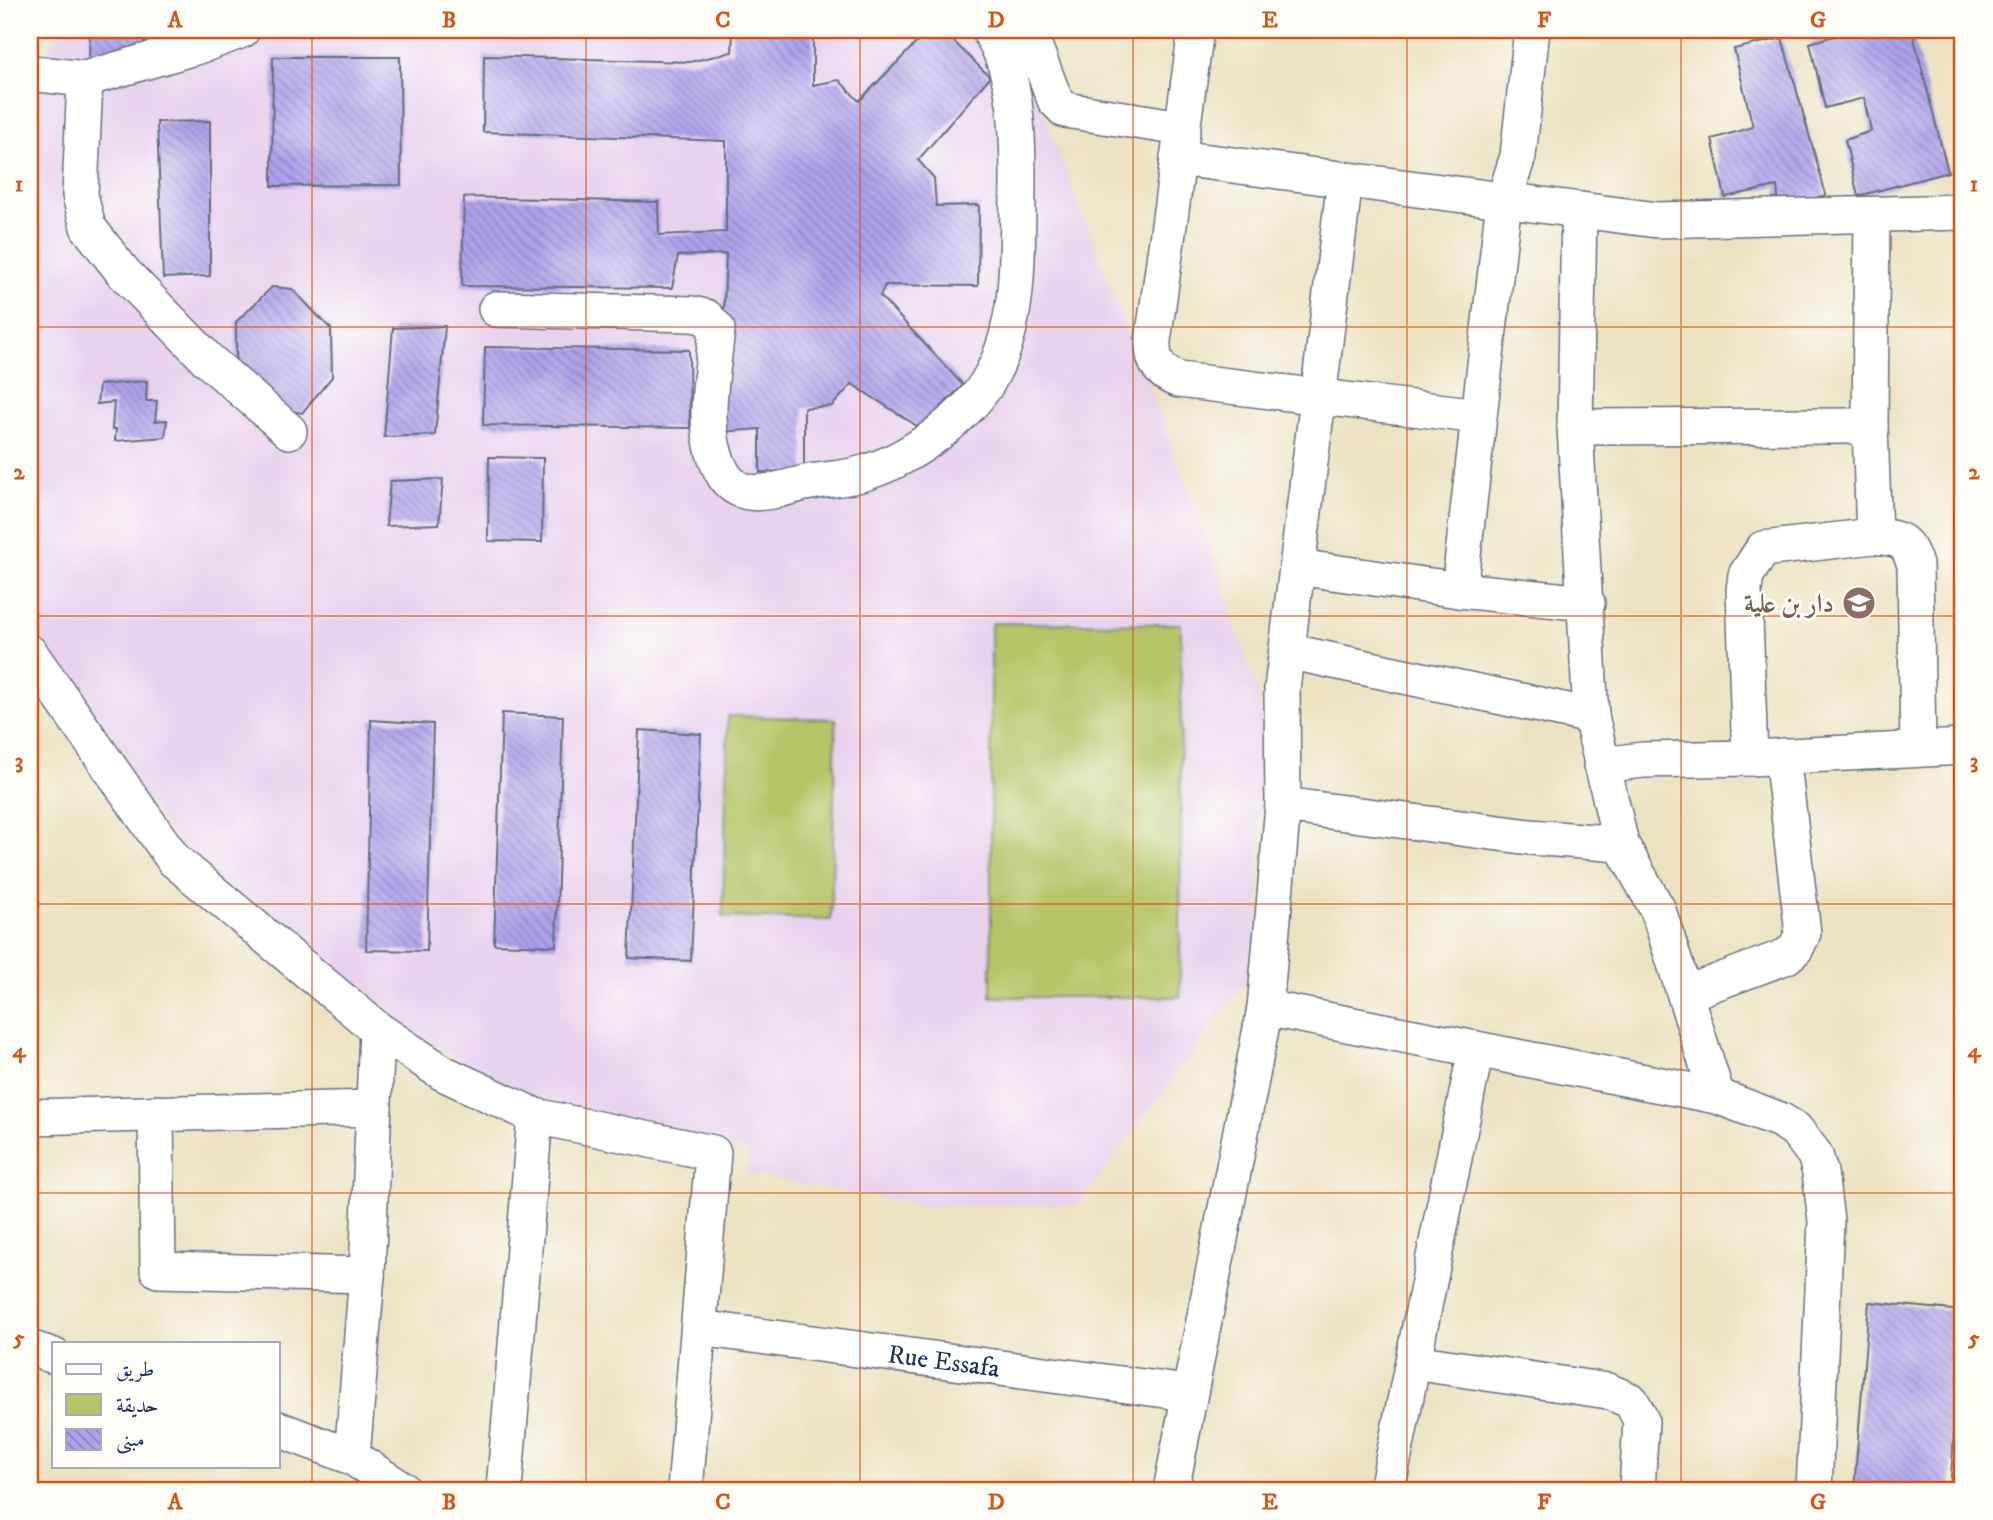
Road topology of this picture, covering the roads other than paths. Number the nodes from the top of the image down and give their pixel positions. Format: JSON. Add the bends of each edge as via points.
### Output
{"nodes":[{"id":1,"x":242,"y":30,"type":"edge"},
{"id":2,"x":989,"y":30,"type":"edge"},
{"id":3,"x":1028,"y":30,"type":"edge"},
{"id":4,"x":1196,"y":30,"type":"edge"},
{"id":5,"x":1528,"y":30,"type":"edge"},
{"id":6,"x":30,"y":73,"type":"edge"},
{"id":7,"x":85,"y":79,"type":"junction"},
{"id":8,"x":1180,"y":143,"type":"junction"},
{"id":9,"x":1345,"y":180,"type":"junction"},
{"id":10,"x":1504,"y":200,"type":"junction"},
{"id":11,"x":1579,"y":210,"type":"junction"},
{"id":12,"x":1963,"y":212,"type":"edge"},
{"id":13,"x":1872,"y":215,"type":"junction"},
{"id":14,"x":496,"y":309,"type":"dead end"},
{"id":15,"x":1318,"y":397,"type":"junction"},
{"id":16,"x":1479,"y":416,"type":"junction"},
{"id":17,"x":1870,"y":426,"type":"junction"},
{"id":18,"x":1575,"y":427,"type":"junction"},
{"id":19,"x":289,"y":431,"type":"dead end"},
{"id":20,"x":1874,"y":536,"type":"junction"},
{"id":21,"x":1297,"y":567,"type":"junction"},
{"id":22,"x":1459,"y":590,"type":"junction"},
{"id":23,"x":1587,"y":603,"type":"junction"},
{"id":24,"x":1286,"y":651,"type":"junction"},
{"id":25,"x":30,"y":653,"type":"edge"},
{"id":26,"x":1591,"y":716,"type":"junction"},
{"id":27,"x":1963,"y":747,"type":"edge"},
{"id":28,"x":1918,"y":748,"type":"junction"},
{"id":29,"x":1766,"y":757,"type":"junction"},
{"id":30,"x":1601,"y":765,"type":"junction"},
{"id":31,"x":1283,"y":805,"type":"junction"},
{"id":32,"x":1621,"y":844,"type":"junction"},
{"id":33,"x":1685,"y":994,"type":"junction"},
{"id":34,"x":1265,"y":1008,"type":"junction"},
{"id":35,"x":377,"y":1029,"type":"junction"},
{"id":36,"x":1476,"y":1049,"type":"junction"},
{"id":37,"x":1717,"y":1096,"type":"junction"},
{"id":38,"x":374,"y":1108,"type":"junction"},
{"id":39,"x":156,"y":1113,"type":"junction"},
{"id":40,"x":535,"y":1116,"type":"junction"},
{"id":41,"x":30,"y":1117,"type":"edge"},
{"id":42,"x":367,"y":1275,"type":"junction"},
{"id":43,"x":699,"y":1328,"type":"junction"},
{"id":44,"x":30,"y":1348,"type":"edge"},
{"id":45,"x":52,"y":1355,"type":"edge"},
{"id":46,"x":1413,"y":1362,"type":"junction"},
{"id":47,"x":1188,"y":1393,"type":"junction"},
{"id":48,"x":280,"y":1430,"type":"edge"},
{"id":49,"x":352,"y":1457,"type":"junction"},
{"id":50,"x":403,"y":1490,"type":"edge"},
{"id":51,"x":504,"y":1490,"type":"edge"},
{"id":52,"x":685,"y":1490,"type":"edge"},
{"id":53,"x":1171,"y":1490,"type":"edge"},
{"id":54,"x":1387,"y":1490,"type":"edge"},
{"id":55,"x":1637,"y":1490,"type":"edge"},
{"id":56,"x":1814,"y":1490,"type":"edge"}],
"edges":[{"from":1,"to":7,"type":"street"},
{"from":2,"to":14,"type":"street","via":[[1010,80],[1018,136],[1015,307],[992,375],[982,390],[958,418],[907,452],[868,472],[756,495],[736,488],[721,471],[708,433],[718,329],[706,317]]},
{"from":3,"to":8,"type":"street","via":[[1055,100],[1065,110]]},
{"from":4,"to":8,"type":"street"},
{"from":5,"to":10,"type":"street","via":[[1518,156]]},
{"from":6,"to":7,"type":"street"},
{"from":7,"to":19,"type":"street","via":[[80,195],[88,227],[123,272],[207,359]]},
{"from":8,"to":9,"type":"street"},
{"from":8,"to":15,"type":"street","via":[[1153,341],[1152,354],[1158,366],[1179,380]]},
{"from":9,"to":10,"type":"street"},
{"from":9,"to":15,"type":"street"},
{"from":10,"to":11,"type":"street"},
{"from":10,"to":16,"type":"street"},
{"from":11,"to":13,"type":"street","via":[[1657,220]]},
{"from":11,"to":18,"type":"street"},
{"from":12,"to":13,"type":"street"},
{"from":13,"to":17,"type":"street"},
{"from":15,"to":16,"type":"street"},
{"from":15,"to":21,"type":"street"},
{"from":16,"to":22,"type":"street"},
{"from":17,"to":18,"type":"street"},
{"from":17,"to":20,"type":"street"},
{"from":18,"to":23,"type":"street"},
{"from":20,"to":28,"type":"street","via":[[1897,538],[1909,547],[1915,565]]},
{"from":20,"to":29,"type":"street","via":[[1763,550],[1746,575],[1744,590]]},
{"from":21,"to":22,"type":"street"},
{"from":21,"to":24,"type":"street"},
{"from":22,"to":23,"type":"street"},
{"from":23,"to":26,"type":"street"},
{"from":24,"to":26,"type":"street"},
{"from":24,"to":31,"type":"street"},
{"from":25,"to":35,"type":"street","via":[[174,860]]},
{"from":26,"to":30,"type":"street"},
{"from":27,"to":28,"type":"street"},
{"from":28,"to":29,"type":"street"},
{"from":29,"to":30,"type":"street"},
{"from":29,"to":33,"type":"street","via":[[1801,941],[1787,956]]},
{"from":30,"to":32,"type":"street"},
{"from":31,"to":32,"type":"street"},
{"from":31,"to":34,"type":"street"},
{"from":32,"to":33,"type":"street","via":[[1658,910]]},
{"from":33,"to":37,"type":"street"},
{"from":34,"to":36,"type":"street"},
{"from":34,"to":47,"type":"street"},
{"from":35,"to":38,"type":"street"},
{"from":35,"to":40,"type":"street","via":[[443,1073]]},
{"from":36,"to":37,"type":"street"},
{"from":36,"to":46,"type":"street"},
{"from":37,"to":56,"type":"street","via":[[1795,1129],[1815,1155],[1820,1172],[1826,1221]]},
{"from":38,"to":39,"type":"street"},
{"from":38,"to":42,"type":"street"},
{"from":39,"to":41,"type":"street"},
{"from":39,"to":42,"type":"street","via":[[158,1270]]},
{"from":40,"to":43,"type":"street","via":[[713,1153]]},
{"from":40,"to":51,"type":"street"},
{"from":42,"to":49,"type":"street"},
{"from":43,"to":47,"type":"street","name":"Rue Essafa"},
{"from":43,"to":52,"type":"street"},
{"from":44,"to":45,"type":"street"},
{"from":46,"to":54,"type":"street"},
{"from":46,"to":55,"type":"street","via":[[1608,1391],[1631,1401],[1640,1420]]},
{"from":47,"to":53,"type":"street"},
{"from":48,"to":49,"type":"street"},
{"from":49,"to":50,"type":"street"}]}
